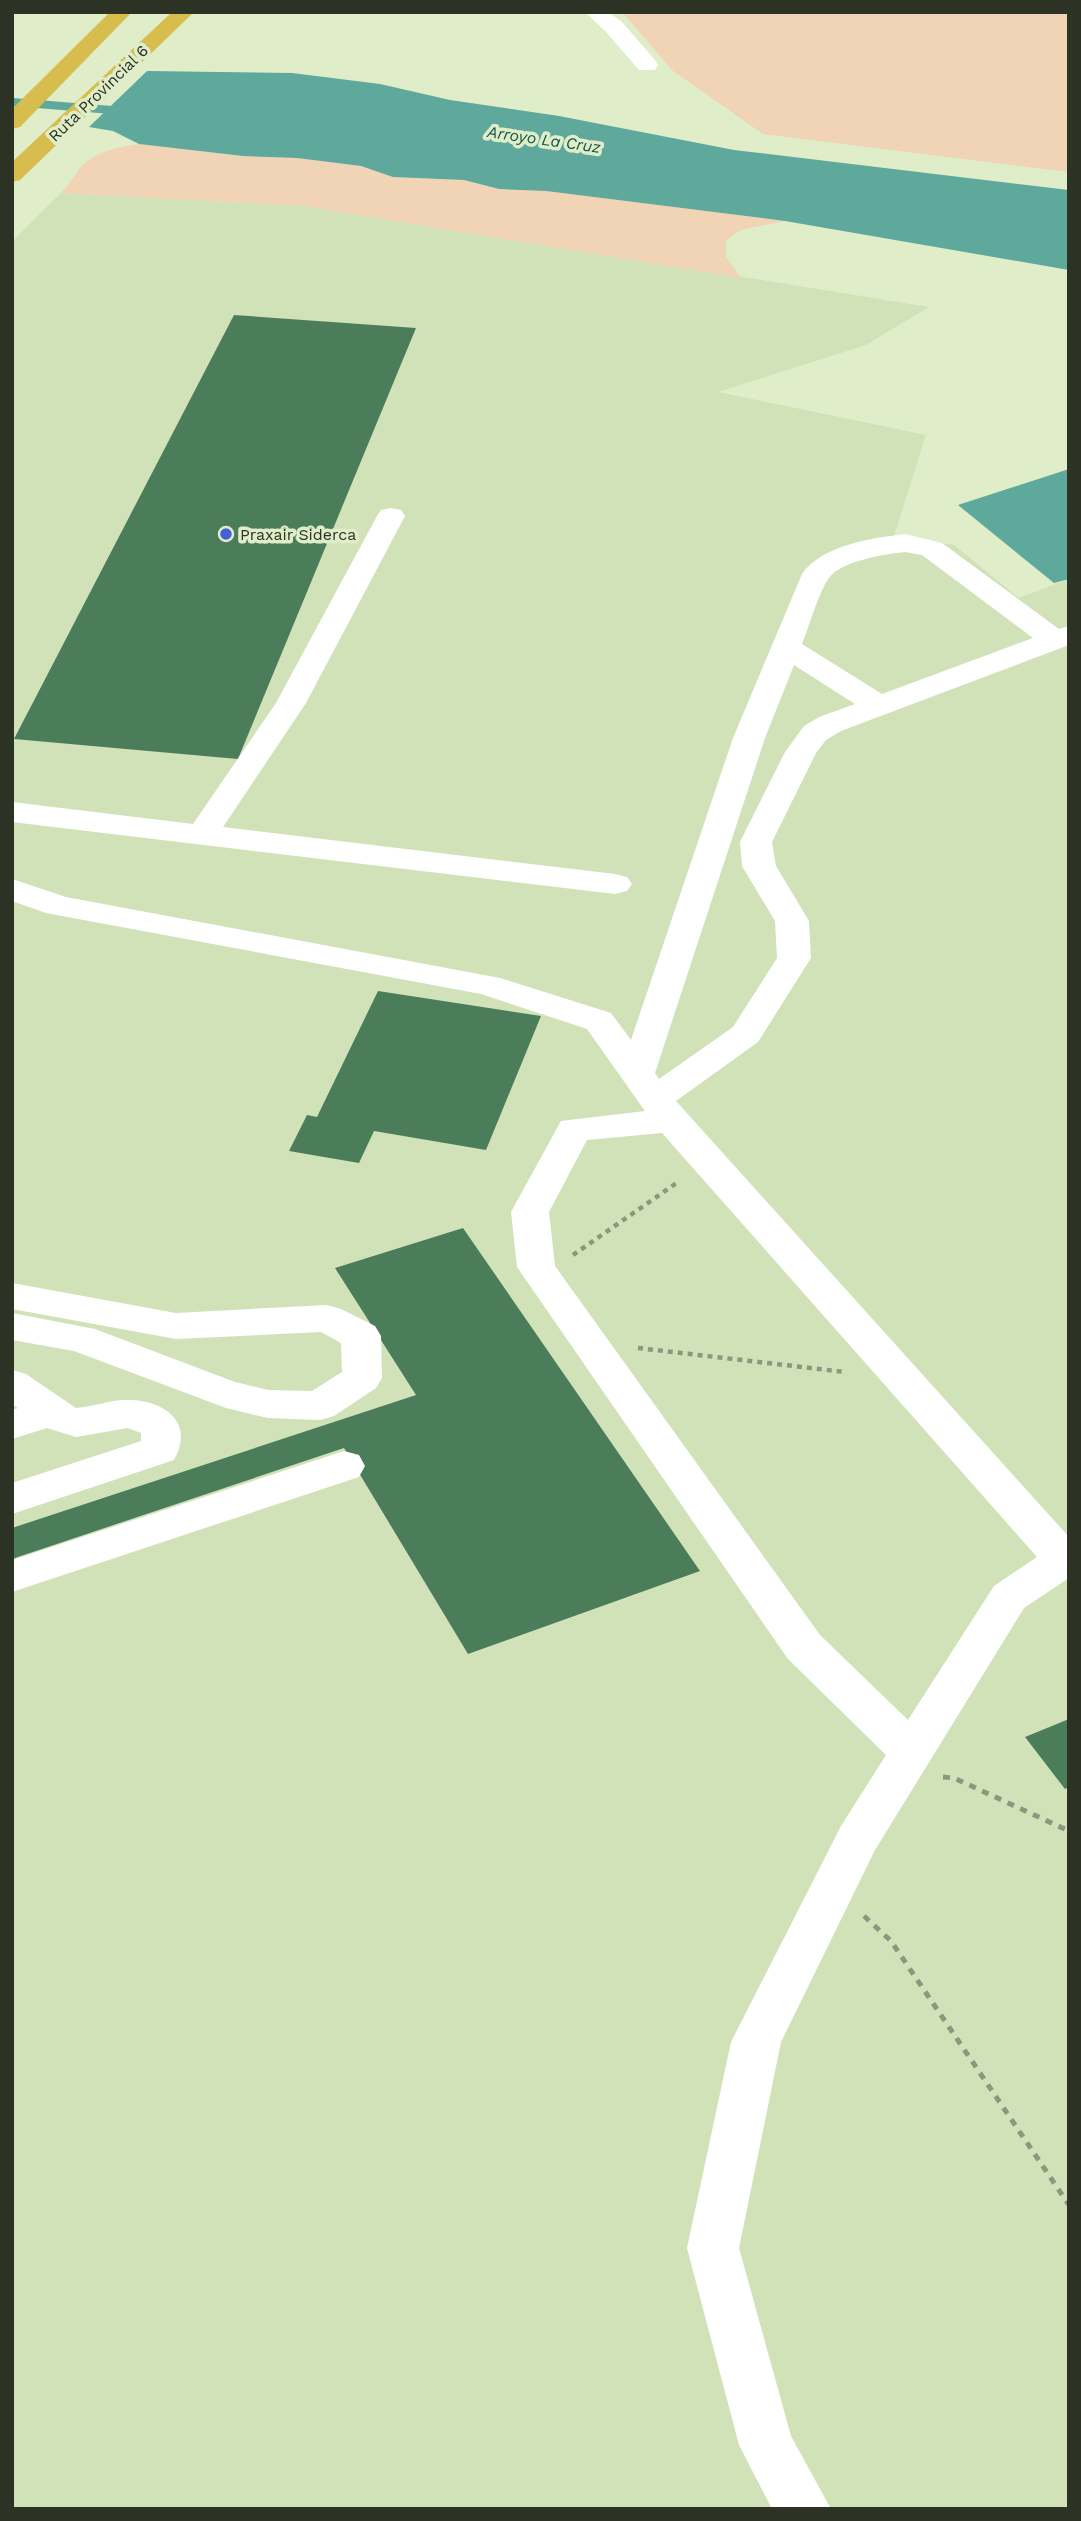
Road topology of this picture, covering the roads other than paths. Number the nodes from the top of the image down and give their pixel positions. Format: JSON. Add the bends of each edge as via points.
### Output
{"nodes":[{"id":1,"x":122,"y":12,"type":"edge"},
{"id":2,"x":184,"y":12,"type":"edge"},
{"id":3,"x":194,"y":12,"type":"edge"},
{"id":4,"x":595,"y":12,"type":"edge"},
{"id":5,"x":132,"y":60,"type":"junction"},
{"id":6,"x":647,"y":65,"type":"dead end"},
{"id":7,"x":12,"y":122,"type":"edge"},
{"id":8,"x":12,"y":175,"type":"edge"},
{"id":9,"x":391,"y":516,"type":"dead end"},
{"id":10,"x":1062,"y":638,"type":"edge"},
{"id":11,"x":786,"y":647,"type":"junction"},
{"id":12,"x":879,"y":706,"type":"junction"},
{"id":13,"x":12,"y":812,"type":"edge"},
{"id":14,"x":202,"y":835,"type":"junction"},
{"id":15,"x":615,"y":884,"type":"dead end"},
{"id":16,"x":12,"y":889,"type":"edge"},
{"id":17,"x":654,"y":1098,"type":"junction"},
{"id":18,"x":12,"y":1296,"type":"edge"},
{"id":19,"x":12,"y":1326,"type":"edge"},
{"id":20,"x":145,"y":1361,"type":"junction"},
{"id":21,"x":12,"y":1384,"type":"edge"},
{"id":22,"x":226,"y":1394,"type":"junction"},
{"id":23,"x":55,"y":1412,"type":"junction"},
{"id":24,"x":138,"y":1415,"type":"junction"},
{"id":25,"x":12,"y":1425,"type":"edge"},
{"id":26,"x":344,"y":1466,"type":"dead end"},
{"id":27,"x":12,"y":1499,"type":"edge"},
{"id":28,"x":1066,"y":1559,"type":"edge"},
{"id":29,"x":12,"y":1576,"type":"edge"},
{"id":30,"x":904,"y":1762,"type":"junction"},
{"id":31,"x":803,"y":2509,"type":"edge"}],
"edges":[{"from":1,"to":7,"type":"highway"},
{"from":2,"to":5,"type":"highway","name":"Ruta Provincial 6"},
{"from":3,"to":5,"type":"highway"},
{"from":4,"to":6,"type":"lane"},
{"from":5,"to":8,"type":"highway","name":"Ruta Provincial 6"},
{"from":9,"to":14,"type":"lane","via":[[290,703]]},
{"from":10,"to":11,"type":"lane","via":[[932,549],[905,543],[855,552],[816,574]]},
{"from":10,"to":12,"type":"lane"},
{"from":11,"to":12,"type":"lane"},
{"from":11,"to":17,"type":"lane","via":[[749,738]]},
{"from":12,"to":17,"type":"lane","via":[[814,733],[756,842],[759,866],[792,921],[794,958],[746,1034]]},
{"from":13,"to":14,"type":"lane"},
{"from":14,"to":15,"type":"lane"},
{"from":16,"to":17,"type":"lane","via":[[58,906],[488,985],[599,1021]]},
{"from":17,"to":28,"type":"lane"},
{"from":17,"to":30,"type":"lane","via":[[574,1129],[530,1212],[536,1267],[804,1647]]},
{"from":18,"to":22,"type":"lane","via":[[176,1326],[327,1318],[361,1336],[362,1378],[320,1406],[268,1404]]},
{"from":19,"to":20,"type":"lane","via":[[81,1339]]},
{"from":20,"to":22,"type":"lane"},
{"from":20,"to":24,"type":"lane"},
{"from":21,"to":23,"type":"lane"},
{"from":22,"to":24,"type":"lane"},
{"from":23,"to":24,"type":"lane","via":[[62,1420],[79,1423]]},
{"from":23,"to":25,"type":"lane"},
{"from":24,"to":27,"type":"lane","via":[[158,1424],[163,1437],[159,1450]]},
{"from":26,"to":29,"type":"lane"},
{"from":28,"to":30,"type":"lane","via":[[1009,1597]]},
{"from":30,"to":31,"type":"lane","via":[[857,1839],[757,2042],[713,2248],[766,2445]]}]}
